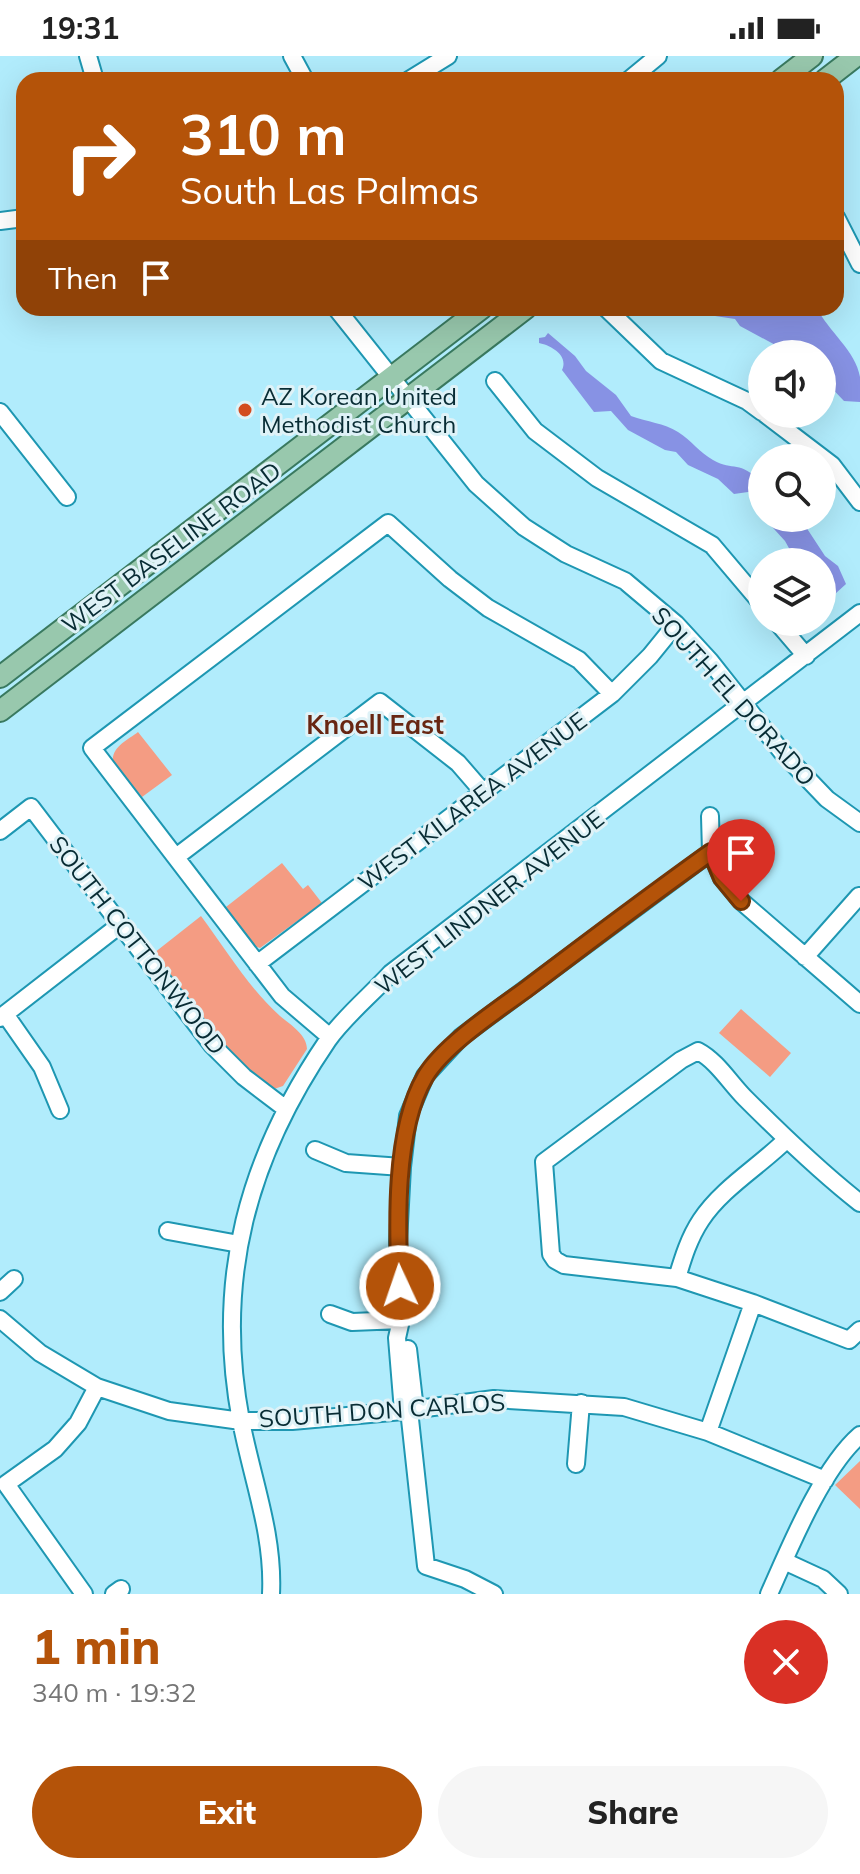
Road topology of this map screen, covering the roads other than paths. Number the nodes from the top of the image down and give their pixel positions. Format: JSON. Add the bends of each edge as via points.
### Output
{"nodes":[{"id":1,"x":448,"y":56,"type":"edge"},
{"id":2,"x":658,"y":56,"type":"edge"},
{"id":3,"x":812,"y":56,"type":"edge"},
{"id":4,"x":856,"y":56,"type":"edge"},
{"id":5,"x":422,"y":72,"type":"edge"},
{"id":6,"x":639,"y":72,"type":"edge"},
{"id":7,"x":791,"y":72,"type":"edge"},
{"id":8,"x":835,"y":72,"type":"edge"},
{"id":9,"x":844,"y":233,"type":"edge"},
{"id":10,"x":860,"y":264,"type":"edge"},
{"id":11,"x":342,"y":316,"type":"edge"},
{"id":12,"x":472,"y":316,"type":"edge"},
{"id":13,"x":516,"y":316,"type":"edge"},
{"id":14,"x":614,"y":316,"type":"edge"},
{"id":15,"x":391,"y":378,"type":"junction"},
{"id":16,"x":495,"y":381,"type":"dead end"},
{"id":17,"x":407,"y":399,"type":"junction"},
{"id":18,"x":748,"y":402,"type":"edge"},
{"id":19,"x":0,"y":412,"type":"edge"},
{"id":20,"x":783,"y":428,"type":"edge"},
{"id":21,"x":67,"y":497,"type":"dead end"},
{"id":22,"x":860,"y":502,"type":"edge"},
{"id":23,"x":748,"y":587,"type":"edge"},
{"id":24,"x":860,"y":613,"type":"edge"},
{"id":25,"x":676,"y":624,"type":"junction"},
{"id":26,"x":789,"y":636,"type":"edge"},
{"id":27,"x":806,"y":656,"type":"junction"},
{"id":28,"x":0,"y":677,"type":"edge"},
{"id":29,"x":612,"y":694,"type":"junction"},
{"id":30,"x":742,"y":705,"type":"junction"},
{"id":31,"x":0,"y":711,"type":"edge"},
{"id":32,"x":484,"y":793,"type":"junction"},
{"id":33,"x":710,"y":816,"type":"dead end"},
{"id":34,"x":860,"y":823,"type":"edge"},
{"id":35,"x":0,"y":831,"type":"edge"},
{"id":36,"x":711,"y":852,"type":"junction"},
{"id":37,"x":176,"y":857,"type":"junction"},
{"id":38,"x":859,"y":896,"type":"edge"},
{"id":39,"x":121,"y":924,"type":"junction"},
{"id":40,"x":805,"y":957,"type":"junction"},
{"id":41,"x":257,"y":964,"type":"junction"},
{"id":42,"x":860,"y":1004,"type":"edge"},
{"id":43,"x":2,"y":1016,"type":"edge"},
{"id":44,"x":330,"y":1037,"type":"junction"},
{"id":45,"x":286,"y":1109,"type":"junction"},
{"id":46,"x":60,"y":1110,"type":"dead end"},
{"id":47,"x":787,"y":1139,"type":"junction"},
{"id":48,"x":315,"y":1150,"type":"dead end"},
{"id":49,"x":402,"y":1167,"type":"junction"},
{"id":50,"x":860,"y":1203,"type":"edge"},
{"id":51,"x":168,"y":1231,"type":"dead end"},
{"id":52,"x":239,"y":1244,"type":"junction"},
{"id":53,"x":677,"y":1278,"type":"junction"},
{"id":54,"x":14,"y":1279,"type":"dead end"},
{"id":55,"x":0,"y":1292,"type":"edge"},
{"id":56,"x":753,"y":1303,"type":"junction"},
{"id":57,"x":330,"y":1314,"type":"dead end"},
{"id":58,"x":0,"y":1319,"type":"edge"},
{"id":59,"x":401,"y":1320,"type":"junction"},
{"id":60,"x":860,"y":1330,"type":"edge"},
{"id":61,"x":97,"y":1387,"type":"junction"},
{"id":62,"x":581,"y":1403,"type":"junction"},
{"id":63,"x":409,"y":1410,"type":"junction"},
{"id":64,"x":241,"y":1421,"type":"junction"},
{"id":65,"x":708,"y":1432,"type":"junction"},
{"id":66,"x":860,"y":1435,"type":"edge"},
{"id":67,"x":576,"y":1464,"type":"dead end"},
{"id":68,"x":825,"y":1480,"type":"junction"},
{"id":69,"x":784,"y":1561,"type":"junction"},
{"id":70,"x":84,"y":1594,"type":"edge"},
{"id":71,"x":271,"y":1594,"type":"edge"},
{"id":72,"x":494,"y":1594,"type":"edge"},
{"id":73,"x":769,"y":1594,"type":"edge"},
{"id":74,"x":839,"y":1594,"type":"edge"}],
"edges":[{"from":1,"to":5,"type":"street"},
{"from":2,"to":6,"type":"street"},
{"from":3,"to":7,"type":"main road"},
{"from":4,"to":8,"type":"main road"},
{"from":9,"to":10,"type":"street"},
{"from":11,"to":15,"type":"street","name":"SOUTH EL DORADO"},
{"from":12,"to":15,"type":"main road","name":"WEST BASELINE ROAD"},
{"from":13,"to":17,"type":"main road","name":"WEST BASELINE ROAD"},
{"from":14,"to":18,"type":"street","via":[[661,361]]},
{"from":15,"to":17,"type":"street","name":"SOUTH EL DORADO"},
{"from":15,"to":28,"type":"main road","name":"WEST BASELINE ROAD"},
{"from":16,"to":23,"type":"street","via":[[535,431],[597,478],[712,545]]},
{"from":17,"to":25,"type":"street","name":"SOUTH EL DORADO","via":[[476,484],[524,527],[566,554],[625,581]]},
{"from":17,"to":31,"type":"main road","name":"WEST BASELINE ROAD"},
{"from":19,"to":21,"type":"street"},
{"from":20,"to":22,"type":"street","via":[[832,465]]},
{"from":24,"to":27,"type":"street","name":"WEST LINDNER AVENUE"},
{"from":25,"to":29,"type":"street","name":"WEST KILAREA AVENUE"},
{"from":25,"to":30,"type":"street","name":"SOUTH EL DORADO"},
{"from":26,"to":27,"type":"street"},
{"from":27,"to":30,"type":"street","name":"WEST LINDNER AVENUE"},
{"from":29,"to":32,"type":"street","name":"WEST KILAREA AVENUE"},
{"from":29,"to":37,"type":"street","via":[[579,660],[488,608],[388,523],[92,748]]},
{"from":30,"to":34,"type":"street","name":"SOUTH EL DORADO","via":[[827,799]]},
{"from":30,"to":44,"type":"street","name":"WEST LINDNER AVENUE","via":[[391,973]]},
{"from":32,"to":37,"type":"street","via":[[458,763],[380,702]]},
{"from":32,"to":41,"type":"street","name":"WEST KILAREA AVENUE"},
{"from":33,"to":36,"type":"street"},
{"from":35,"to":39,"type":"street","name":"SOUTH COTTONWOOD","via":[[31,807]]},
{"from":36,"to":40,"type":"street","via":[[722,878],[741,901]]},
{"from":36,"to":49,"type":"street","via":[[461,1037],[425,1076],[408,1116]]},
{"from":37,"to":41,"type":"street"},
{"from":38,"to":40,"type":"street"},
{"from":39,"to":43,"type":"street"},
{"from":39,"to":45,"type":"street","name":"SOUTH COTTONWOOD","via":[[212,1045]]},
{"from":40,"to":42,"type":"street"},
{"from":41,"to":44,"type":"street","via":[[282,996]]},
{"from":43,"to":46,"type":"street","via":[[42,1067]]},
{"from":44,"to":45,"type":"street","name":"WEST LINDNER AVENUE"},
{"from":45,"to":52,"type":"street","name":"WEST LINDNER AVENUE","via":[[251,1189]]},
{"from":47,"to":50,"type":"street"},
{"from":47,"to":53,"type":"street","via":[[702,1219]]},
{"from":47,"to":53,"type":"street","via":[[698,1051],[544,1162],[555,1260]]},
{"from":48,"to":49,"type":"street","via":[[346,1163]]},
{"from":49,"to":59,"type":"street"},
{"from":51,"to":52,"type":"street"},
{"from":52,"to":64,"type":"street","name":"WEST LINDNER AVENUE","via":[[232,1360]]},
{"from":53,"to":56,"type":"street"},
{"from":54,"to":55,"type":"street"},
{"from":56,"to":60,"type":"street","via":[[849,1340]]},
{"from":56,"to":65,"type":"street"},
{"from":57,"to":59,"type":"street","via":[[352,1322]]},
{"from":58,"to":61,"type":"street","name":"SOUTH DON CARLOS","via":[[40,1353]]},
{"from":59,"to":63,"type":"street","via":[[397,1338]]},
{"from":61,"to":64,"type":"street","name":"SOUTH DON CARLOS","via":[[169,1411]]},
{"from":61,"to":70,"type":"street","via":[[78,1423],[55,1449],[6,1484]]},
{"from":62,"to":63,"type":"street","name":"SOUTH DON CARLOS","via":[[494,1399]]},
{"from":62,"to":65,"type":"street","name":"SOUTH DON CARLOS","via":[[624,1407]]},
{"from":62,"to":67,"type":"street"},
{"from":63,"to":64,"type":"street","name":"SOUTH DON CARLOS"},
{"from":63,"to":72,"type":"street","via":[[426,1566]]},
{"from":64,"to":71,"type":"street","name":"WEST LINDNER AVENUE","via":[[265,1519]]},
{"from":65,"to":68,"type":"street","name":"SOUTH DON CARLOS"},
{"from":66,"to":68,"type":"street"},
{"from":68,"to":69,"type":"street"},
{"from":69,"to":73,"type":"street"},
{"from":69,"to":74,"type":"street","via":[[823,1579]]}]}
